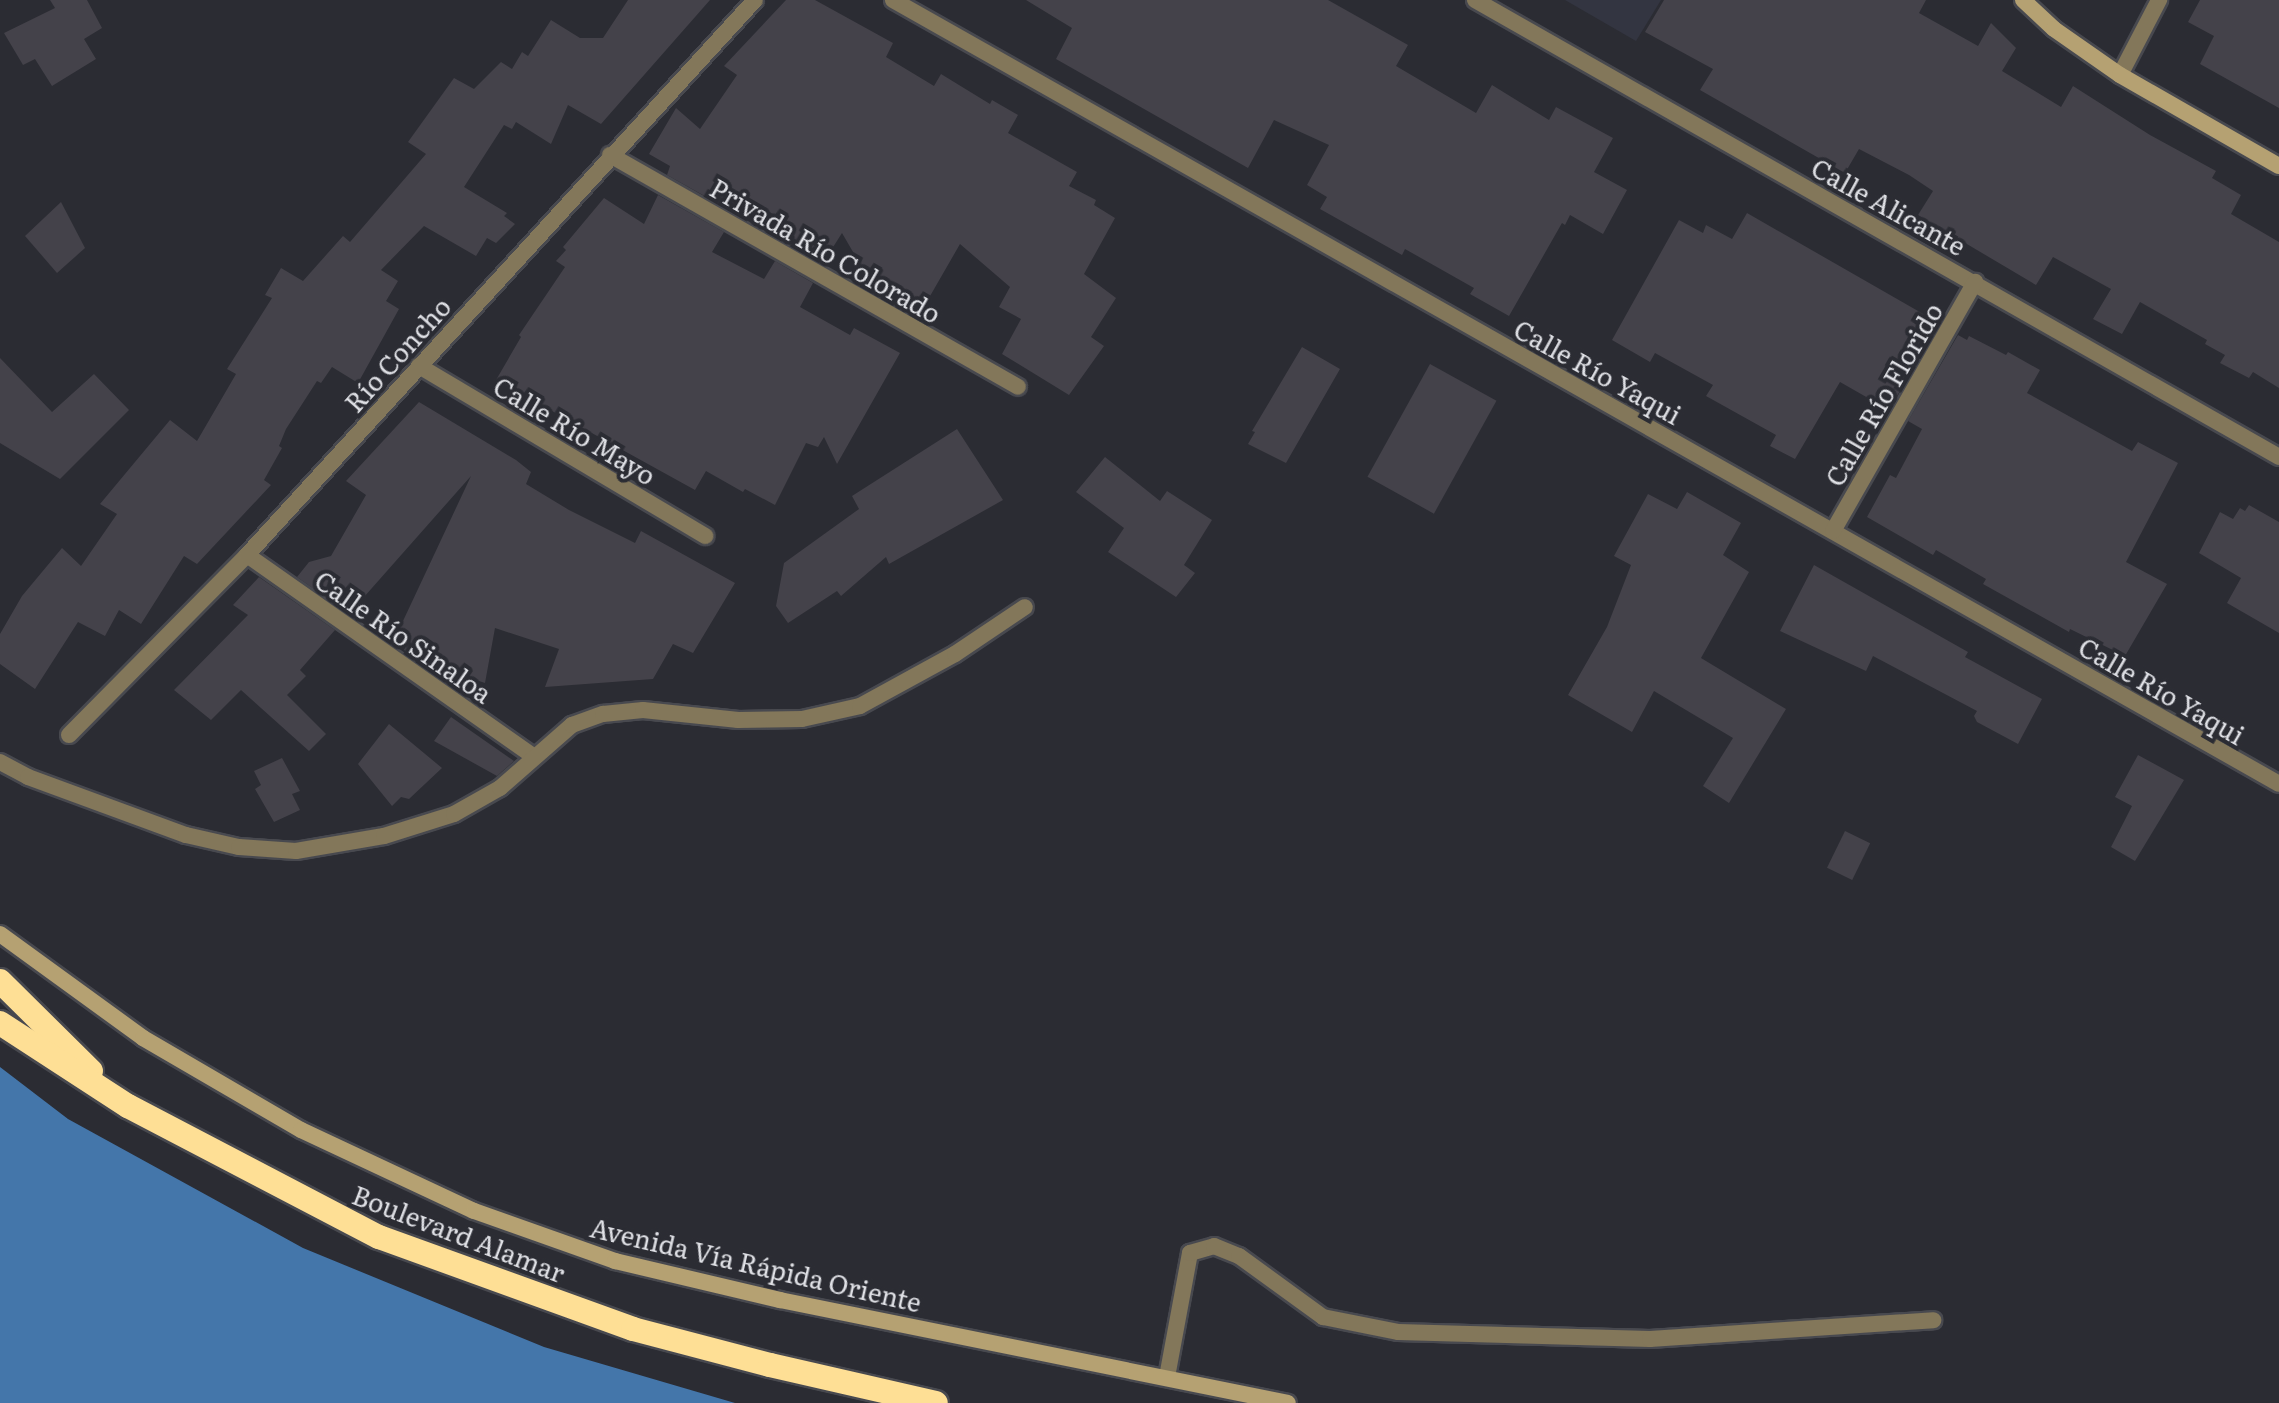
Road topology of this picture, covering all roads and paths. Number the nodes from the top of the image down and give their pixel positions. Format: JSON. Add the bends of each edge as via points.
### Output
{"nodes":[{"id":1,"x":755,"y":0,"type":"edge"},
{"id":2,"x":893,"y":0,"type":"edge"},
{"id":3,"x":1475,"y":0,"type":"edge"},
{"id":4,"x":2023,"y":0,"type":"edge"},
{"id":5,"x":2159,"y":0,"type":"edge"},
{"id":6,"x":2120,"y":75,"type":"junction"},
{"id":7,"x":610,"y":155,"type":"junction"},
{"id":8,"x":2279,"y":166,"type":"edge"},
{"id":9,"x":1975,"y":282,"type":"junction"},
{"id":10,"x":419,"y":366,"type":"junction"},
{"id":11,"x":1018,"y":387,"type":"dead end"},
{"id":12,"x":2279,"y":457,"type":"edge"},
{"id":13,"x":1833,"y":531,"type":"junction"},
{"id":14,"x":705,"y":536,"type":"dead end"},
{"id":15,"x":247,"y":555,"type":"junction"},
{"id":16,"x":1025,"y":607,"type":"dead end"},
{"id":17,"x":69,"y":735,"type":"dead end"},
{"id":18,"x":533,"y":756,"type":"junction"},
{"id":19,"x":0,"y":762,"type":"edge"},
{"id":20,"x":2279,"y":784,"type":"edge"},
{"id":21,"x":0,"y":934,"type":"edge"},
{"id":22,"x":0,"y":981,"type":"edge"},
{"id":23,"x":0,"y":1023,"type":"edge"},
{"id":24,"x":128,"y":1106,"type":"junction"},
{"id":25,"x":1933,"y":1320,"type":"dead end"},
{"id":26,"x":1167,"y":1377,"type":"junction"},
{"id":27,"x":936,"y":1403,"type":"edge"},
{"id":28,"x":1288,"y":1403,"type":"edge"}],
"edges":[{"from":1,"to":7,"type":"street","name":"Río Concho"},
{"from":2,"to":13,"type":"street","name":"Calle Río Yaqui"},
{"from":3,"to":9,"type":"street","name":"Calle Alicante"},
{"from":4,"to":6,"type":"street"},
{"from":5,"to":6,"type":"street"},
{"from":6,"to":8,"type":"street"},
{"from":7,"to":10,"type":"street","name":"Río Concho"},
{"from":7,"to":11,"type":"street","name":"Privada Río Colorado"},
{"from":9,"to":12,"type":"street","name":"Calle Alicante"},
{"from":9,"to":13,"type":"street","name":"Calle Río Florido"},
{"from":10,"to":14,"type":"street","name":"Calle Río Mayo"},
{"from":10,"to":15,"type":"street","name":"Río Concho"},
{"from":13,"to":20,"type":"street","name":"Calle Río Yaqui"},
{"from":15,"to":17,"type":"street","name":"Río Concho"},
{"from":15,"to":18,"type":"street","name":"Calle Río Sinaloa"},
{"from":16,"to":18,"type":"street","via":[[955,654],[860,706],[802,719],[738,720],[643,710],[603,714],[572,725]]},
{"from":18,"to":19,"type":"street","via":[[500,788],[454,814],[384,836],[296,851],[239,847],[186,835],[70,794]]},
{"from":21,"to":26,"type":"street","name":"Avenida Vía Rápida Oriente","via":[[156,1046],[301,1130],[474,1211],[630,1265]]},
{"from":22,"to":24,"type":"highway"},
{"from":23,"to":24,"type":"highway","name":"Boulevard Alamar"},
{"from":24,"to":27,"type":"highway","name":"Boulevard Alamar","via":[[379,1237],[633,1329]]},
{"from":25,"to":26,"type":"street","via":[[1650,1339],[1398,1332],[1323,1317],[1239,1256],[1214,1246],[1190,1253]]},
{"from":26,"to":28,"type":"street","name":"Avenida Vía Rápida Oriente"}]}
